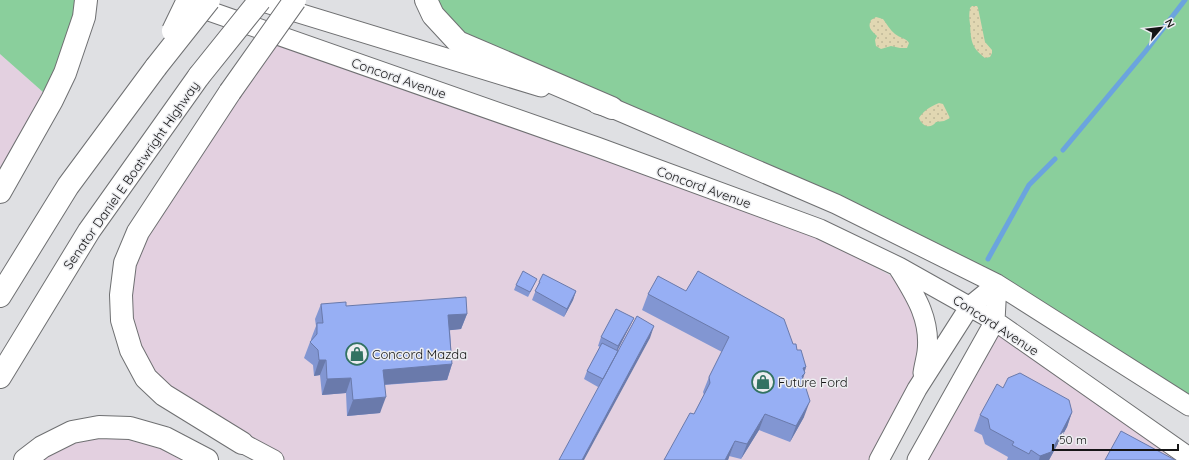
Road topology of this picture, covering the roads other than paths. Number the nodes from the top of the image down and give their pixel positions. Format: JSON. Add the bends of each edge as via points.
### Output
{"nodes":[{"id":1,"x":86,"y":0,"type":"edge"},
{"id":2,"x":178,"y":0,"type":"edge"},
{"id":3,"x":188,"y":0,"type":"edge"},
{"id":4,"x":209,"y":0,"type":"edge"},
{"id":5,"x":256,"y":0,"type":"edge"},
{"id":6,"x":260,"y":0,"type":"edge"},
{"id":7,"x":296,"y":0,"type":"edge"},
{"id":8,"x":426,"y":0,"type":"edge"},
{"id":9,"x":156,"y":67,"type":"junction"},
{"id":10,"x":612,"y":108,"type":"junction"},
{"id":11,"x":0,"y":192,"type":"edge"},
{"id":12,"x":899,"y":267,"type":"junction"},
{"id":13,"x":997,"y":284,"type":"junction"},
{"id":14,"x":0,"y":296,"type":"edge"},
{"id":15,"x":970,"y":306,"type":"junction"},
{"id":16,"x":995,"y":321,"type":"junction"},
{"id":17,"x":0,"y":377,"type":"edge"},
{"id":18,"x":921,"y":383,"type":"junction"},
{"id":19,"x":1189,"y":406,"type":"edge"},
{"id":20,"x":242,"y":443,"type":"joint"},
{"id":21,"x":1189,"y":458,"type":"edge"},
{"id":22,"x":25,"y":460,"type":"edge"},
{"id":23,"x":207,"y":460,"type":"edge"},
{"id":24,"x":274,"y":460,"type":"edge"},
{"id":25,"x":879,"y":460,"type":"edge"},
{"id":26,"x":917,"y":460,"type":"edge"}],
"edges":[{"from":1,"to":11,"type":"highway","via":[[84,17],[65,74]]},
{"from":2,"to":12,"type":"main road","name":"Concord Avenue","via":[[597,147],[820,229]]},
{"from":3,"to":9,"type":"highway","bridge":true},
{"from":4,"to":9,"type":"highway","bridge":true},
{"from":5,"to":10,"type":"main road"},
{"from":6,"to":17,"type":"highway","name":"Senator Daniel E Boatwright Highway","bridge":true,"via":[[200,76],[89,231]]},
{"from":7,"to":20,"type":"highway","bridge":true,"via":[[230,92],[138,232],[125,263],[121,295],[122,320],[131,350],[146,378],[164,395]]},
{"from":8,"to":10,"type":"highway","via":[[433,15],[458,42]]},
{"from":9,"to":14,"type":"highway","via":[[68,186]]},
{"from":10,"to":13,"type":"main road","via":[[836,204]]},
{"from":12,"to":15,"type":"main road","name":"Concord Avenue"},
{"from":12,"to":18,"type":"main road","via":[[923,311],[927,330],[927,351]]},
{"from":13,"to":15,"type":"main road"},
{"from":13,"to":16,"type":"main road"},
{"from":13,"to":19,"type":"main road"},
{"from":15,"to":16,"type":"main road","name":"Concord Avenue"},
{"from":15,"to":18,"type":"main road"},
{"from":16,"to":21,"type":"main road","name":"Concord Avenue"},
{"from":16,"to":26,"type":"main road"},
{"from":18,"to":25,"type":"main road"},
{"from":20,"to":24,"type":"main road"},
{"from":22,"to":23,"type":"highway","via":[[42,447],[72,432],[99,427],[130,428],[165,438]]}]}
